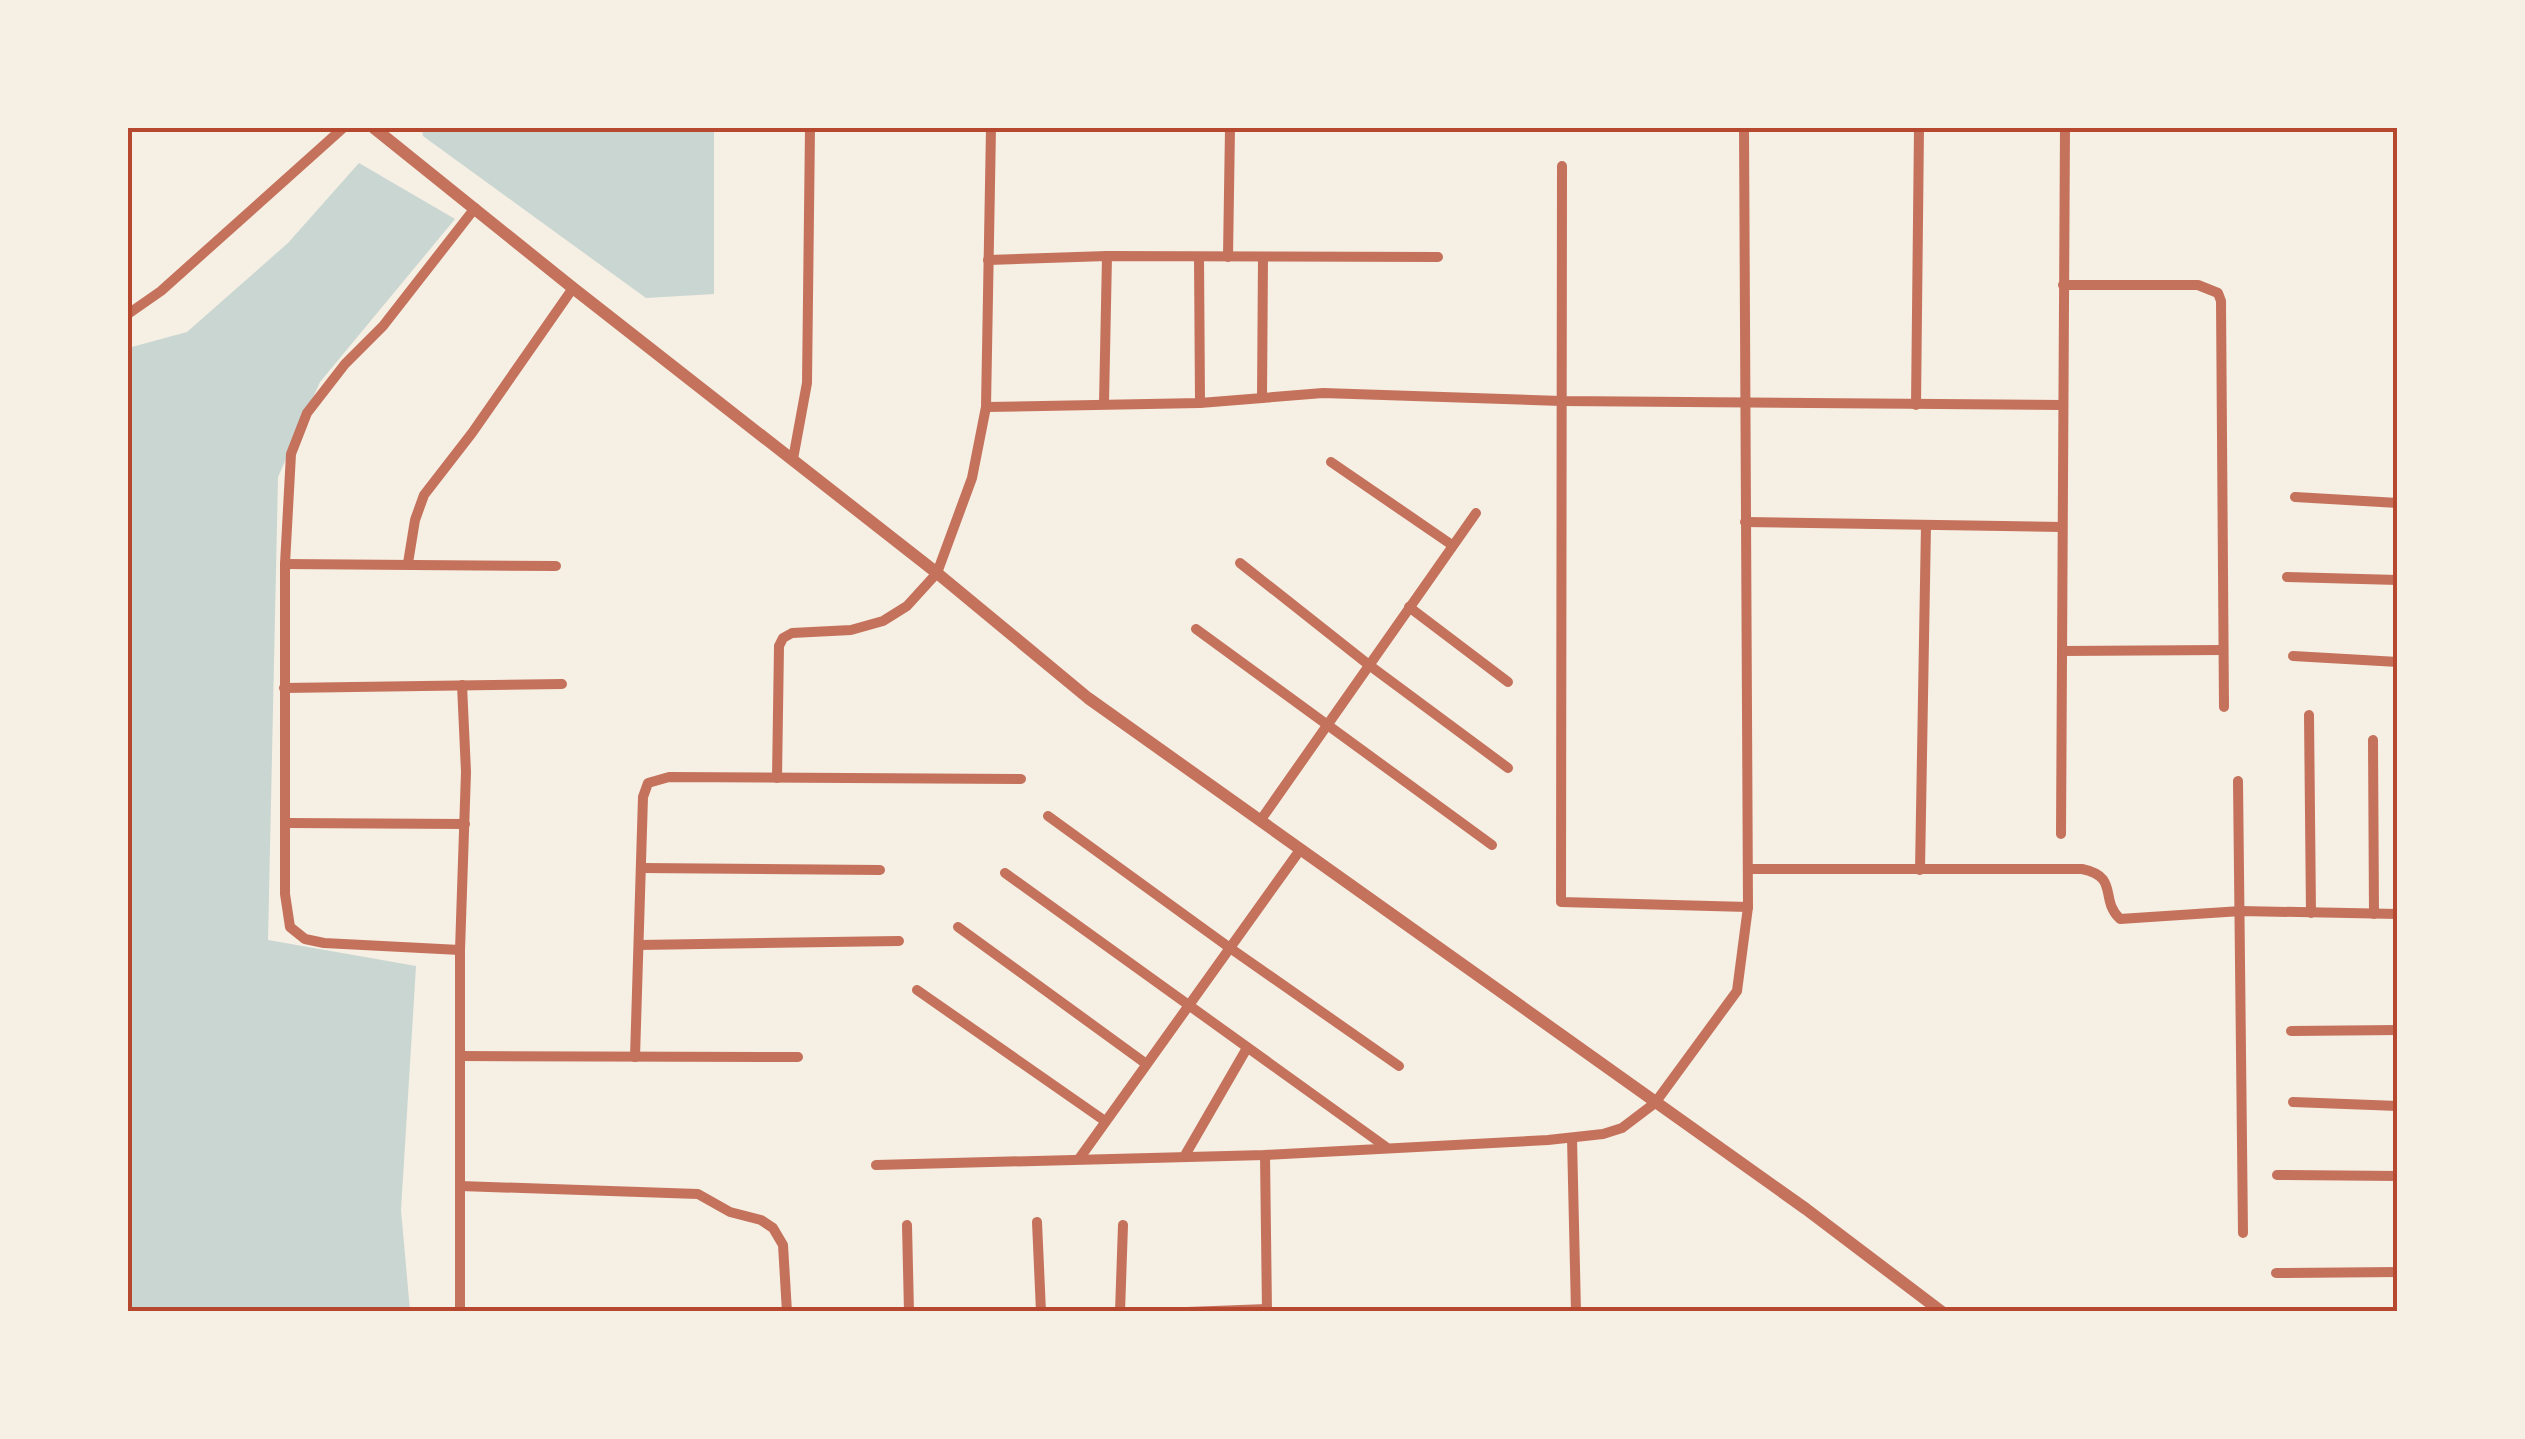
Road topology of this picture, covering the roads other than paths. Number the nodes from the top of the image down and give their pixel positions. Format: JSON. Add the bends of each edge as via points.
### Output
{"nodes":[{"id":1,"x":343,"y":128,"type":"edge"},
{"id":2,"x":374,"y":128,"type":"edge"},
{"id":3,"x":810,"y":128,"type":"edge"},
{"id":4,"x":991,"y":128,"type":"edge"},
{"id":5,"x":1230,"y":128,"type":"edge"},
{"id":6,"x":1744,"y":128,"type":"edge"},
{"id":7,"x":1919,"y":128,"type":"edge"},
{"id":8,"x":2064,"y":128,"type":"edge"},
{"id":9,"x":1562,"y":166,"type":"dead end"},
{"id":10,"x":475,"y":208,"type":"junction"},
{"id":11,"x":1107,"y":256,"type":"junction"},
{"id":12,"x":1199,"y":257,"type":"junction"},
{"id":13,"x":1228,"y":257,"type":"junction"},
{"id":14,"x":1263,"y":257,"type":"junction"},
{"id":15,"x":1438,"y":257,"type":"dead end"},
{"id":16,"x":988,"y":260,"type":"junction"},
{"id":17,"x":2063,"y":286,"type":"junction"},
{"id":18,"x":573,"y":288,"type":"junction"},
{"id":19,"x":128,"y":314,"type":"edge"},
{"id":20,"x":1262,"y":398,"type":"junction"},
{"id":21,"x":1560,"y":401,"type":"junction"},
{"id":22,"x":1104,"y":403,"type":"junction"},
{"id":23,"x":1200,"y":403,"type":"junction"},
{"id":24,"x":1745,"y":403,"type":"junction"},
{"id":25,"x":1916,"y":404,"type":"junction"},
{"id":26,"x":2062,"y":406,"type":"junction"},
{"id":27,"x":986,"y":407,"type":"junction"},
{"id":28,"x":794,"y":460,"type":"junction"},
{"id":29,"x":1331,"y":462,"type":"dead end"},
{"id":30,"x":2296,"y":497,"type":"dead end"},
{"id":31,"x":2398,"y":503,"type":"edge"},
{"id":32,"x":1476,"y":513,"type":"dead end"},
{"id":33,"x":1746,"y":522,"type":"junction"},
{"id":34,"x":1926,"y":525,"type":"junction"},
{"id":35,"x":2062,"y":527,"type":"junction"},
{"id":36,"x":1452,"y":546,"type":"junction"},
{"id":37,"x":408,"y":563,"type":"junction"},
{"id":38,"x":1240,"y":563,"type":"dead end"},
{"id":39,"x":285,"y":564,"type":"junction"},
{"id":40,"x":556,"y":566,"type":"dead end"},
{"id":41,"x":937,"y":572,"type":"junction"},
{"id":42,"x":2287,"y":577,"type":"dead end"},
{"id":43,"x":2398,"y":580,"type":"edge"},
{"id":44,"x":1409,"y":607,"type":"junction"},
{"id":45,"x":1196,"y":629,"type":"dead end"},
{"id":46,"x":2062,"y":650,"type":"junction"},
{"id":47,"x":2222,"y":650,"type":"junction"},
{"id":48,"x":2293,"y":656,"type":"dead end"},
{"id":49,"x":2398,"y":662,"type":"edge"},
{"id":50,"x":1369,"y":665,"type":"junction"},
{"id":51,"x":1508,"y":682,"type":"dead end"},
{"id":52,"x":562,"y":684,"type":"dead end"},
{"id":53,"x":462,"y":685,"type":"junction"},
{"id":54,"x":284,"y":688,"type":"junction"},
{"id":55,"x":2224,"y":707,"type":"dead end"},
{"id":56,"x":2309,"y":715,"type":"dead end"},
{"id":57,"x":1328,"y":723,"type":"junction"},
{"id":58,"x":2373,"y":740,"type":"dead end"},
{"id":59,"x":1508,"y":768,"type":"dead end"},
{"id":60,"x":776,"y":778,"type":"junction"},
{"id":61,"x":1021,"y":779,"type":"dead end"},
{"id":62,"x":2238,"y":781,"type":"dead end"},
{"id":63,"x":1048,"y":816,"type":"dead end"},
{"id":64,"x":1260,"y":821,"type":"junction"},
{"id":65,"x":286,"y":822,"type":"junction"},
{"id":66,"x":465,"y":824,"type":"junction"},
{"id":67,"x":2061,"y":834,"type":"dead end"},
{"id":68,"x":1492,"y":845,"type":"dead end"},
{"id":69,"x":1300,"y":850,"type":"junction"},
{"id":70,"x":642,"y":868,"type":"junction"},
{"id":71,"x":1748,"y":869,"type":"junction"},
{"id":72,"x":880,"y":870,"type":"dead end"},
{"id":73,"x":1920,"y":870,"type":"junction"},
{"id":74,"x":1005,"y":874,"type":"dead end"},
{"id":75,"x":1748,"y":907,"type":"junction"},
{"id":76,"x":2240,"y":911,"type":"junction"},
{"id":77,"x":2311,"y":913,"type":"junction"},
{"id":78,"x":2374,"y":914,"type":"junction"},
{"id":79,"x":2398,"y":914,"type":"edge"},
{"id":80,"x":958,"y":927,"type":"dead end"},
{"id":81,"x":899,"y":942,"type":"dead end"},
{"id":82,"x":639,"y":945,"type":"junction"},
{"id":83,"x":1230,"y":948,"type":"junction"},
{"id":84,"x":460,"y":950,"type":"junction"},
{"id":85,"x":917,"y":990,"type":"dead end"},
{"id":86,"x":1188,"y":1006,"type":"junction"},
{"id":87,"x":2291,"y":1030,"type":"dead end"},
{"id":88,"x":2398,"y":1030,"type":"edge"},
{"id":89,"x":1247,"y":1048,"type":"junction"},
{"id":90,"x":460,"y":1056,"type":"junction"},
{"id":91,"x":635,"y":1057,"type":"junction"},
{"id":92,"x":798,"y":1057,"type":"dead end"},
{"id":93,"x":1145,"y":1064,"type":"junction"},
{"id":94,"x":1399,"y":1066,"type":"dead end"},
{"id":95,"x":2294,"y":1102,"type":"dead end"},
{"id":96,"x":1655,"y":1103,"type":"junction"},
{"id":97,"x":2398,"y":1106,"type":"edge"},
{"id":98,"x":1105,"y":1121,"type":"junction"},
{"id":99,"x":1572,"y":1138,"type":"junction"},
{"id":100,"x":1386,"y":1147,"type":"junction"},
{"id":101,"x":1265,"y":1154,"type":"junction"},
{"id":102,"x":1184,"y":1157,"type":"junction"},
{"id":103,"x":1079,"y":1160,"type":"junction"},
{"id":104,"x":876,"y":1165,"type":"dead end"},
{"id":105,"x":2277,"y":1175,"type":"dead end"},
{"id":106,"x":2398,"y":1176,"type":"edge"},
{"id":107,"x":460,"y":1186,"type":"junction"},
{"id":108,"x":1038,"y":1222,"type":"dead end"},
{"id":109,"x":906,"y":1225,"type":"dead end"},
{"id":110,"x":1122,"y":1225,"type":"dead end"},
{"id":111,"x":2243,"y":1233,"type":"dead end"},
{"id":112,"x":2398,"y":1272,"type":"edge"},
{"id":113,"x":2276,"y":1273,"type":"dead end"},
{"id":114,"x":1267,"y":1310,"type":"edge"},
{"id":115,"x":460,"y":1312,"type":"edge"},
{"id":116,"x":787,"y":1312,"type":"edge"},
{"id":117,"x":909,"y":1312,"type":"edge"},
{"id":118,"x":1041,"y":1312,"type":"edge"},
{"id":119,"x":1120,"y":1312,"type":"edge"},
{"id":120,"x":1187,"y":1312,"type":"edge"},
{"id":121,"x":1576,"y":1312,"type":"edge"},
{"id":122,"x":1942,"y":1312,"type":"edge"}],
"edges":[{"from":1,"to":19,"type":"street"},
{"from":2,"to":10,"type":"street"},
{"from":3,"to":28,"type":"street","via":[[807,383]]},
{"from":4,"to":16,"type":"street"},
{"from":5,"to":13,"type":"street"},
{"from":6,"to":24,"type":"street"},
{"from":7,"to":25,"type":"street"},
{"from":8,"to":17,"type":"street"},
{"from":9,"to":21,"type":"street"},
{"from":10,"to":18,"type":"street"},
{"from":10,"to":39,"type":"street","via":[[306,413],[291,454]]},
{"from":11,"to":12,"type":"street"},
{"from":11,"to":16,"type":"street"},
{"from":11,"to":22,"type":"street"},
{"from":12,"to":13,"type":"street"},
{"from":12,"to":23,"type":"street"},
{"from":13,"to":14,"type":"street"},
{"from":14,"to":15,"type":"street"},
{"from":14,"to":20,"type":"street"},
{"from":16,"to":27,"type":"street"},
{"from":17,"to":26,"type":"street"},
{"from":17,"to":47,"type":"street","via":[[2198,285],[2218,293]]},
{"from":18,"to":28,"type":"street"},
{"from":18,"to":37,"type":"street","via":[[424,495]]},
{"from":20,"to":21,"type":"street","via":[[1323,393]]},
{"from":20,"to":23,"type":"street"},
{"from":21,"to":24,"type":"street"},
{"from":21,"to":75,"type":"street","via":[[1561,902]]},
{"from":22,"to":23,"type":"street"},
{"from":22,"to":27,"type":"street"},
{"from":24,"to":25,"type":"street"},
{"from":24,"to":33,"type":"street"},
{"from":25,"to":26,"type":"street"},
{"from":26,"to":35,"type":"street"},
{"from":27,"to":41,"type":"street","via":[[972,478]]},
{"from":28,"to":41,"type":"street"},
{"from":29,"to":36,"type":"street"},
{"from":30,"to":31,"type":"street"},
{"from":32,"to":36,"type":"street"},
{"from":33,"to":34,"type":"street"},
{"from":33,"to":71,"type":"street"},
{"from":34,"to":35,"type":"street"},
{"from":34,"to":73,"type":"street"},
{"from":35,"to":46,"type":"street"},
{"from":36,"to":44,"type":"street"},
{"from":37,"to":39,"type":"street"},
{"from":37,"to":40,"type":"street"},
{"from":38,"to":50,"type":"street"},
{"from":39,"to":54,"type":"street"},
{"from":41,"to":60,"type":"street","via":[[907,606],[883,621],[783,638]]},
{"from":41,"to":64,"type":"street","via":[[1088,698]]},
{"from":42,"to":43,"type":"street"},
{"from":44,"to":50,"type":"street"},
{"from":44,"to":51,"type":"street"},
{"from":45,"to":57,"type":"street"},
{"from":46,"to":47,"type":"street"},
{"from":46,"to":67,"type":"street"},
{"from":47,"to":55,"type":"street"},
{"from":48,"to":49,"type":"street"},
{"from":50,"to":57,"type":"street"},
{"from":50,"to":59,"type":"street"},
{"from":52,"to":53,"type":"street"},
{"from":53,"to":54,"type":"street"},
{"from":53,"to":66,"type":"street"},
{"from":54,"to":65,"type":"street"},
{"from":56,"to":77,"type":"street"},
{"from":57,"to":64,"type":"street"},
{"from":57,"to":68,"type":"street"},
{"from":58,"to":78,"type":"street"},
{"from":60,"to":61,"type":"street"},
{"from":60,"to":70,"type":"street","via":[[648,783]]},
{"from":62,"to":76,"type":"street"},
{"from":63,"to":83,"type":"street"},
{"from":64,"to":69,"type":"street"},
{"from":65,"to":66,"type":"street"},
{"from":65,"to":84,"type":"street","via":[[285,894],[296,935],[324,943]]},
{"from":66,"to":84,"type":"street"},
{"from":69,"to":83,"type":"street"},
{"from":69,"to":96,"type":"street"},
{"from":70,"to":72,"type":"street"},
{"from":70,"to":82,"type":"street"},
{"from":71,"to":73,"type":"street"},
{"from":71,"to":75,"type":"street"},
{"from":73,"to":76,"type":"street","via":[[2082,868],[2098,872],[2108,885],[2111,910],[2120,918]]},
{"from":74,"to":86,"type":"street"},
{"from":75,"to":96,"type":"street","via":[[1737,990]]},
{"from":76,"to":77,"type":"street"},
{"from":76,"to":111,"type":"street"},
{"from":77,"to":78,"type":"street"},
{"from":78,"to":79,"type":"street"},
{"from":80,"to":93,"type":"street"},
{"from":81,"to":82,"type":"street"},
{"from":82,"to":91,"type":"street"},
{"from":83,"to":86,"type":"street"},
{"from":83,"to":94,"type":"street"},
{"from":84,"to":90,"type":"street"},
{"from":85,"to":98,"type":"street"},
{"from":86,"to":89,"type":"street"},
{"from":86,"to":93,"type":"street"},
{"from":87,"to":88,"type":"street"},
{"from":89,"to":100,"type":"street"},
{"from":89,"to":102,"type":"street"},
{"from":90,"to":91,"type":"street"},
{"from":90,"to":107,"type":"street"},
{"from":91,"to":92,"type":"street"},
{"from":93,"to":98,"type":"street"},
{"from":95,"to":97,"type":"street"},
{"from":96,"to":99,"type":"street","via":[[1622,1128]]},
{"from":96,"to":122,"type":"street"},
{"from":98,"to":103,"type":"street"},
{"from":99,"to":100,"type":"street"},
{"from":99,"to":121,"type":"street"},
{"from":100,"to":101,"type":"street"},
{"from":101,"to":102,"type":"street"},
{"from":101,"to":114,"type":"street"},
{"from":102,"to":103,"type":"street"},
{"from":103,"to":104,"type":"street"},
{"from":105,"to":106,"type":"street"},
{"from":107,"to":115,"type":"street"},
{"from":107,"to":116,"type":"street","via":[[698,1194],[773,1228],[783,1245]]},
{"from":108,"to":118,"type":"street"},
{"from":109,"to":117,"type":"street"},
{"from":110,"to":119,"type":"street"},
{"from":112,"to":113,"type":"street"},
{"from":114,"to":120,"type":"street"}]}
